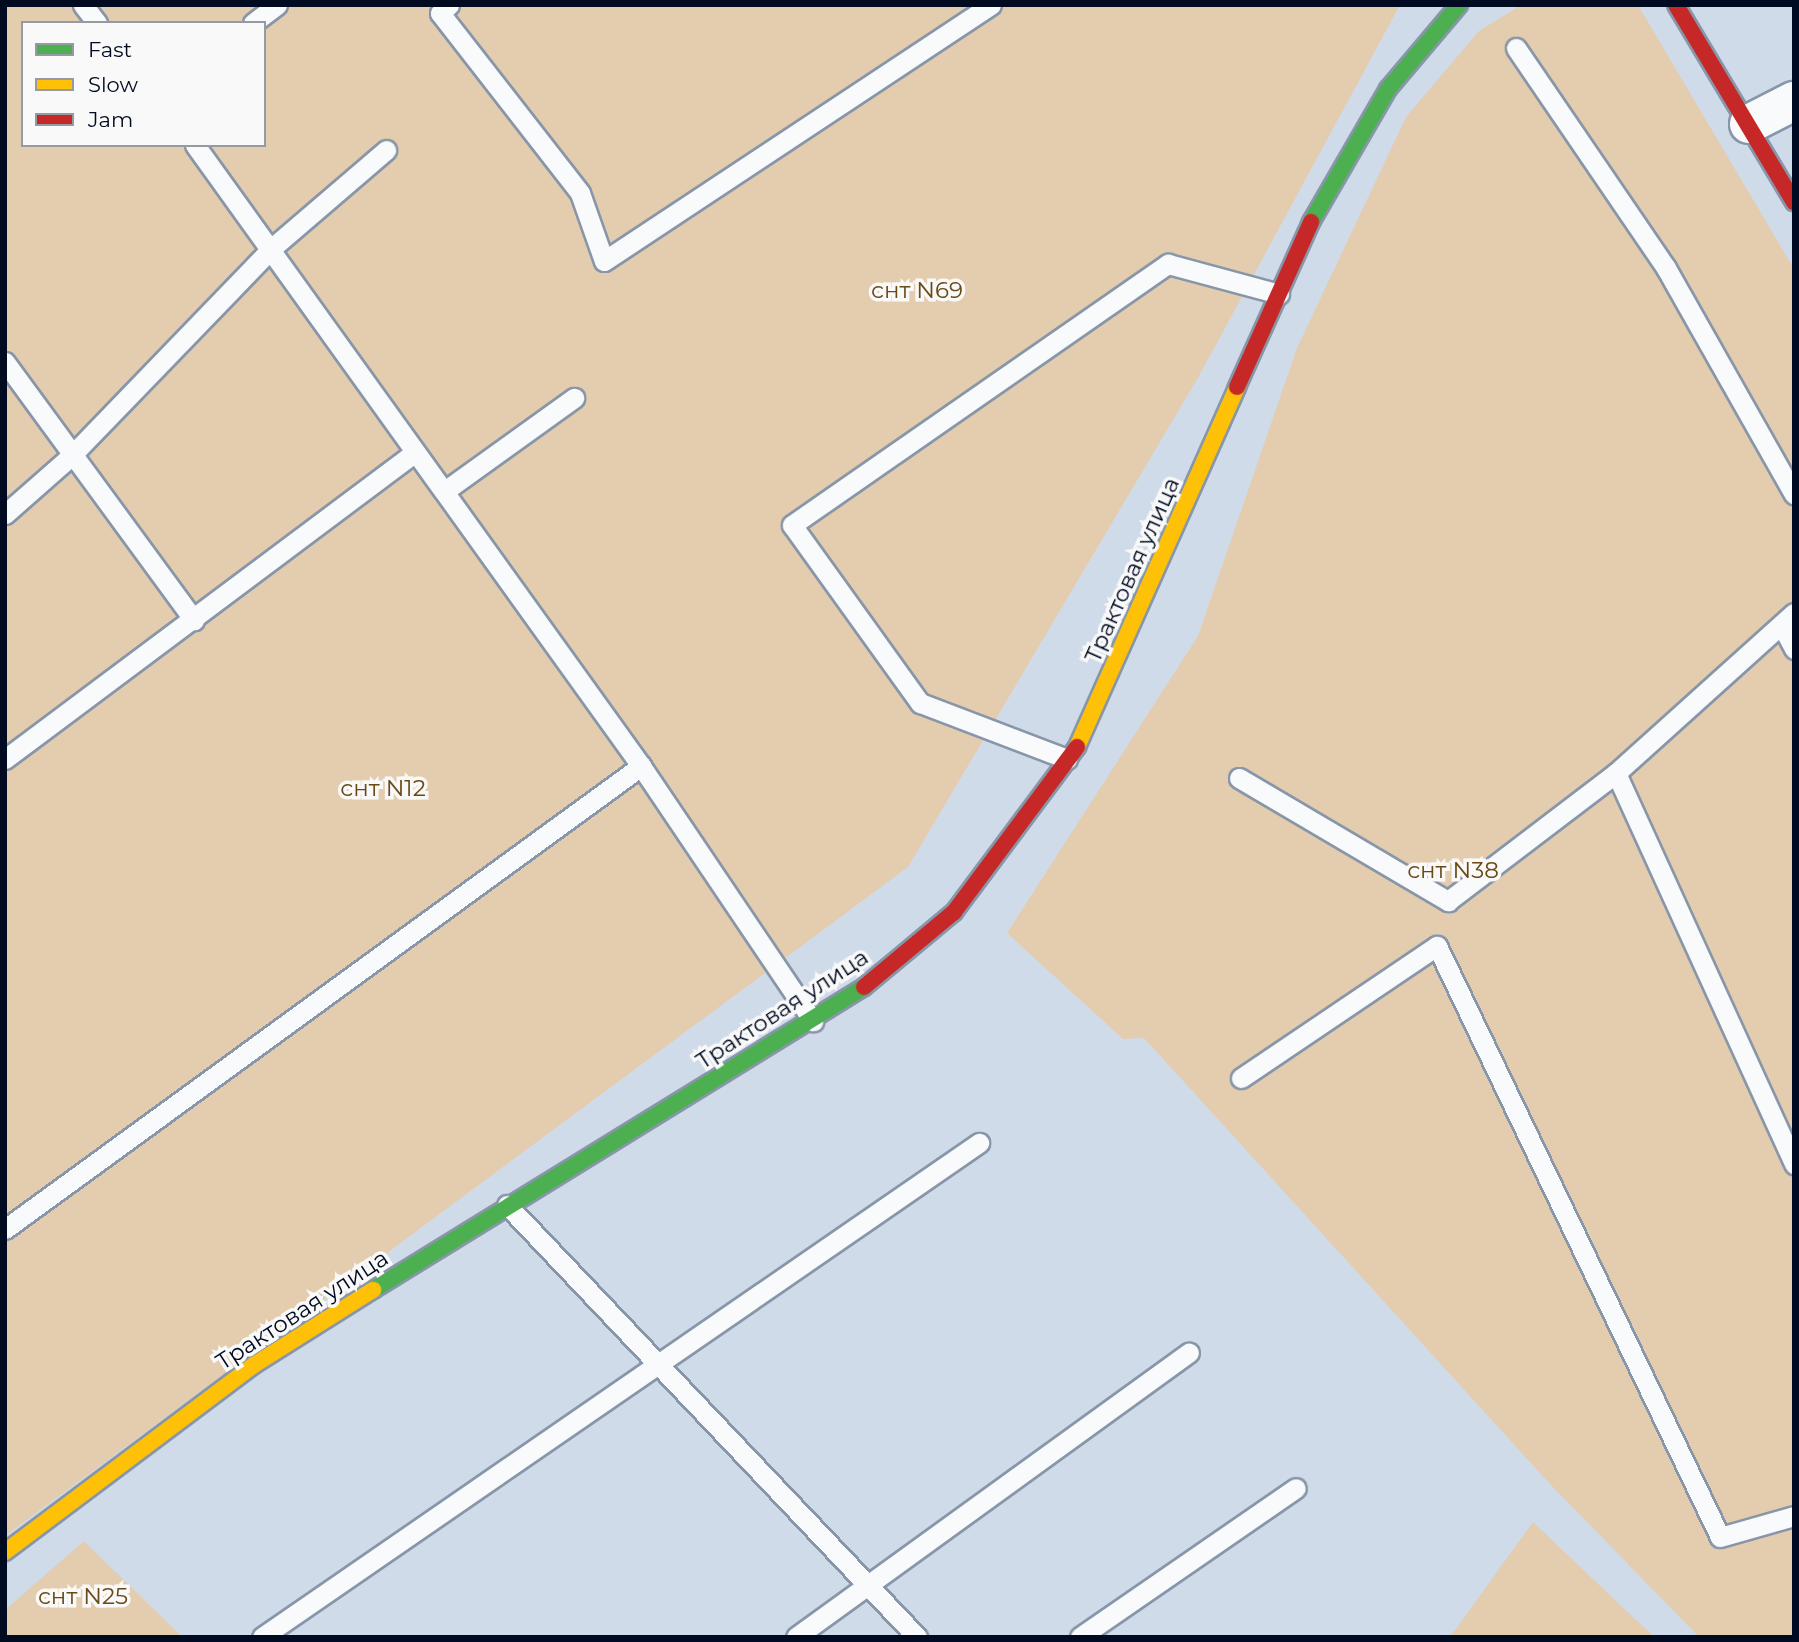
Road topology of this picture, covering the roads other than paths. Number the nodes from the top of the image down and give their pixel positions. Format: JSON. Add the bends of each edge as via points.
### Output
{"nodes":[{"id":1,"x":83,"y":5,"type":"edge"},
{"id":2,"x":277,"y":5,"type":"edge"},
{"id":3,"x":449,"y":5,"type":"edge"},
{"id":4,"x":991,"y":5,"type":"edge"},
{"id":5,"x":1459,"y":5,"type":"edge"},
{"id":6,"x":1676,"y":5,"type":"edge"},
{"id":7,"x":95,"y":21,"type":"edge"},
{"id":8,"x":256,"y":21,"type":"edge"},
{"id":9,"x":1516,"y":48,"type":"dead end"},
{"id":10,"x":1794,"y":101,"type":"edge"},
{"id":11,"x":1749,"y":124,"type":"junction"},
{"id":12,"x":197,"y":147,"type":"edge"},
{"id":13,"x":386,"y":150,"type":"dead end"},
{"id":14,"x":1794,"y":202,"type":"edge"},
{"id":15,"x":273,"y":247,"type":"junction"},
{"id":16,"x":1279,"y":294,"type":"junction"},
{"id":17,"x":5,"y":362,"type":"edge"},
{"id":18,"x":574,"y":398,"type":"dead end"},
{"id":19,"x":414,"y":453,"type":"junction"},
{"id":20,"x":71,"y":456,"type":"junction"},
{"id":21,"x":446,"y":490,"type":"junction"},
{"id":22,"x":1794,"y":494,"type":"edge"},
{"id":23,"x":5,"y":514,"type":"edge"},
{"id":24,"x":194,"y":620,"type":"junction"},
{"id":25,"x":1788,"y":620,"type":"edge"},
{"id":26,"x":1794,"y":649,"type":"edge"},
{"id":27,"x":5,"y":759,"type":"edge"},
{"id":28,"x":1068,"y":759,"type":"junction"},
{"id":29,"x":641,"y":766,"type":"junction"},
{"id":30,"x":1616,"y":773,"type":"junction"},
{"id":31,"x":1239,"y":778,"type":"dead end"},
{"id":32,"x":813,"y":1021,"type":"junction"},
{"id":33,"x":1241,"y":1078,"type":"dead end"},
{"id":34,"x":979,"y":1143,"type":"dead end"},
{"id":35,"x":1794,"y":1164,"type":"edge"},
{"id":36,"x":506,"y":1205,"type":"junction"},
{"id":37,"x":5,"y":1229,"type":"edge"},
{"id":38,"x":1189,"y":1352,"type":"dead end"},
{"id":39,"x":658,"y":1364,"type":"junction"},
{"id":40,"x":1296,"y":1488,"type":"dead end"},
{"id":41,"x":1794,"y":1516,"type":"edge"},
{"id":42,"x":5,"y":1552,"type":"edge"},
{"id":43,"x":869,"y":1586,"type":"junction"},
{"id":44,"x":262,"y":1637,"type":"edge"},
{"id":45,"x":796,"y":1637,"type":"edge"},
{"id":46,"x":917,"y":1637,"type":"edge"},
{"id":47,"x":1080,"y":1637,"type":"edge"}],
"edges":[{"from":1,"to":7,"type":"lane"},
{"from":2,"to":8,"type":"lane"},
{"from":3,"to":4,"type":"lane","via":[[440,13],[580,193],[604,261]]},
{"from":5,"to":16,"type":"street","name":"Трактовая улица","via":[[1388,89],[1326,188]]},
{"from":6,"to":11,"type":"street"},
{"from":9,"to":22,"type":"lane","via":[[1667,268]]},
{"from":10,"to":11,"type":"street"},
{"from":11,"to":14,"type":"street"},
{"from":12,"to":15,"type":"lane"},
{"from":13,"to":15,"type":"lane"},
{"from":15,"to":19,"type":"lane"},
{"from":15,"to":20,"type":"lane"},
{"from":16,"to":28,"type":"street","name":"Трактовая улица"},
{"from":16,"to":28,"type":"lane","via":[[1168,264],[792,525],[920,703]]},
{"from":17,"to":20,"type":"lane"},
{"from":18,"to":21,"type":"lane"},
{"from":19,"to":21,"type":"lane"},
{"from":19,"to":24,"type":"lane"},
{"from":20,"to":23,"type":"lane"},
{"from":20,"to":24,"type":"lane"},
{"from":21,"to":29,"type":"lane"},
{"from":24,"to":27,"type":"lane"},
{"from":25,"to":26,"type":"lane"},
{"from":25,"to":30,"type":"lane","via":[[1692,698]]},
{"from":28,"to":32,"type":"street","name":"Трактовая улица","via":[[954,912]]},
{"from":29,"to":32,"type":"lane"},
{"from":29,"to":37,"type":"lane"},
{"from":30,"to":31,"type":"lane","via":[[1448,901]]},
{"from":30,"to":35,"type":"lane"},
{"from":32,"to":36,"type":"street","name":"Трактовая улица"},
{"from":33,"to":41,"type":"lane","via":[[1437,946],[1720,1537]]},
{"from":34,"to":39,"type":"lane"},
{"from":36,"to":39,"type":"lane"},
{"from":36,"to":42,"type":"street","name":"Трактовая улица","via":[[254,1365]]},
{"from":38,"to":43,"type":"lane"},
{"from":39,"to":43,"type":"lane"},
{"from":39,"to":44,"type":"lane"},
{"from":40,"to":47,"type":"lane"},
{"from":43,"to":45,"type":"lane"},
{"from":43,"to":46,"type":"lane"}]}
